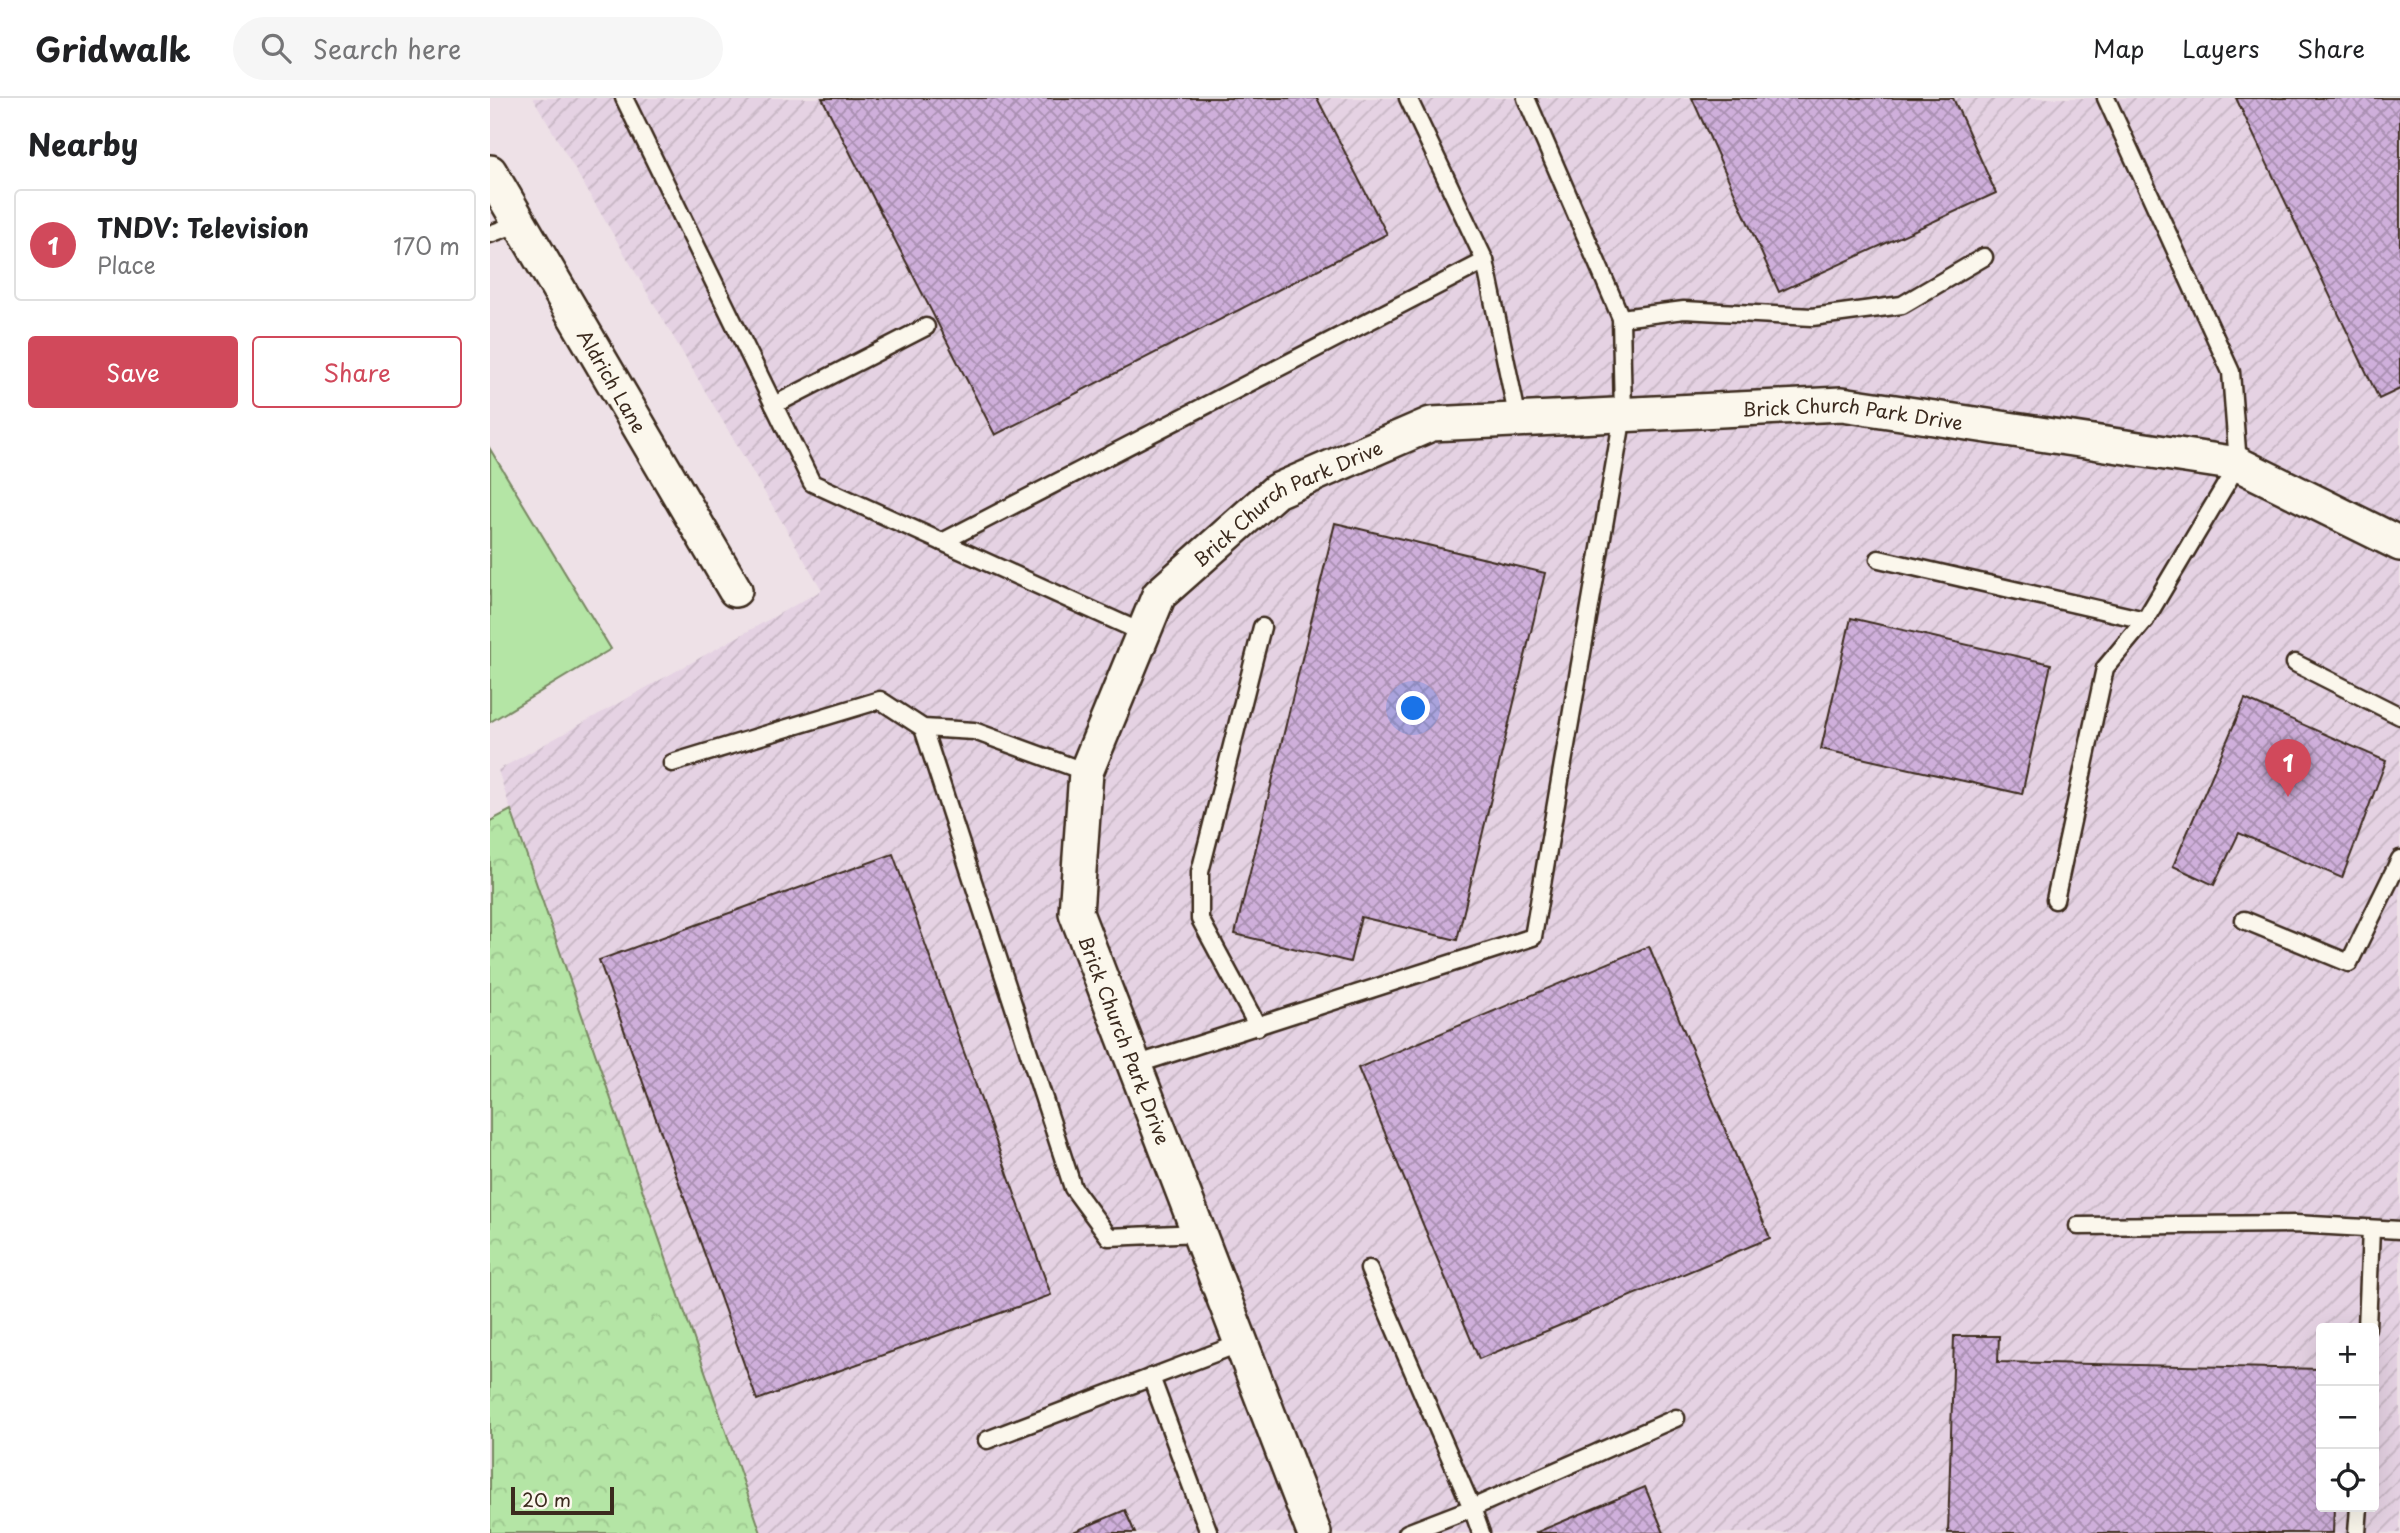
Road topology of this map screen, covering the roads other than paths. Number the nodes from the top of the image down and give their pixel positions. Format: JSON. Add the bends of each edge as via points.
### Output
{"nodes":[{"id":1,"x":624,"y":98,"type":"edge"},
{"id":2,"x":1408,"y":98,"type":"edge"},
{"id":3,"x":1526,"y":98,"type":"edge"},
{"id":4,"x":2106,"y":98,"type":"edge"},
{"id":5,"x":490,"y":172,"type":"edge"},
{"id":6,"x":505,"y":228,"type":"edge"},
{"id":7,"x":1984,"y":257,"type":"dead end"},
{"id":8,"x":1485,"y":261,"type":"junction"},
{"id":9,"x":1621,"y":318,"type":"junction"},
{"id":10,"x":926,"y":327,"type":"dead end"},
{"id":11,"x":774,"y":405,"type":"junction"},
{"id":12,"x":1623,"y":415,"type":"junction"},
{"id":13,"x":1518,"y":420,"type":"junction"},
{"id":14,"x":2238,"y":464,"type":"junction"},
{"id":15,"x":2397,"y":537,"type":"edge"},
{"id":16,"x":942,"y":542,"type":"junction"},
{"id":17,"x":1879,"y":559,"type":"dead end"},
{"id":18,"x":735,"y":590,"type":"dead end"},
{"id":19,"x":2145,"y":620,"type":"junction"},
{"id":20,"x":1262,"y":627,"type":"dead end"},
{"id":21,"x":1143,"y":633,"type":"junction"},
{"id":22,"x":2295,"y":663,"type":"dead end"},
{"id":23,"x":2400,"y":716,"type":"edge"},
{"id":24,"x":923,"y":729,"type":"junction"},
{"id":25,"x":671,"y":763,"type":"dead end"},
{"id":26,"x":1086,"y":772,"type":"junction"},
{"id":27,"x":2400,"y":859,"type":"edge"},
{"id":28,"x":2055,"y":900,"type":"dead end"},
{"id":29,"x":2244,"y":920,"type":"dead end"},
{"id":30,"x":1258,"y":1027,"type":"junction"},
{"id":31,"x":1135,"y":1065,"type":"junction"},
{"id":32,"x":2077,"y":1226,"type":"dead end"},
{"id":33,"x":2371,"y":1228,"type":"junction"},
{"id":34,"x":2400,"y":1230,"type":"edge"},
{"id":35,"x":1199,"y":1233,"type":"junction"},
{"id":36,"x":1369,"y":1269,"type":"dead end"},
{"id":37,"x":2367,"y":1323,"type":"edge"},
{"id":38,"x":1241,"y":1343,"type":"junction"},
{"id":39,"x":1151,"y":1377,"type":"junction"},
{"id":40,"x":1676,"y":1418,"type":"dead end"},
{"id":41,"x":986,"y":1440,"type":"dead end"},
{"id":42,"x":1472,"y":1508,"type":"junction"},
{"id":43,"x":2359,"y":1512,"type":"edge"},
{"id":44,"x":1209,"y":1533,"type":"edge"},
{"id":45,"x":1314,"y":1533,"type":"edge"},
{"id":46,"x":1407,"y":1533,"type":"edge"},
{"id":47,"x":1481,"y":1533,"type":"edge"},
{"id":48,"x":2357,"y":1533,"type":"edge"}],
"edges":[{"from":1,"to":11,"type":"lane"},
{"from":2,"to":8,"type":"lane"},
{"from":3,"to":9,"type":"lane"},
{"from":4,"to":14,"type":"lane","via":[[2231,372]]},
{"from":5,"to":6,"type":"street","name":"Aldrich Lane"},
{"from":6,"to":18,"type":"street","name":"Aldrich Lane"},
{"from":7,"to":9,"type":"lane","via":[[1902,305],[1812,317],[1684,310]]},
{"from":8,"to":13,"type":"lane"},
{"from":8,"to":16,"type":"lane"},
{"from":9,"to":12,"type":"lane"},
{"from":10,"to":11,"type":"lane"},
{"from":11,"to":16,"type":"lane","via":[[812,483]]},
{"from":12,"to":13,"type":"street","name":"Brick Church Park Drive"},
{"from":12,"to":14,"type":"street","name":"Brick Church Park Drive","via":[[1842,404]]},
{"from":12,"to":30,"type":"lane","via":[[1533,937]]},
{"from":13,"to":21,"type":"street","name":"Brick Church Park Drive","via":[[1431,424],[1276,491],[1159,594]]},
{"from":14,"to":15,"type":"street","name":"Brick Church Park Drive"},
{"from":14,"to":19,"type":"lane"},
{"from":16,"to":21,"type":"lane"},
{"from":17,"to":19,"type":"lane"},
{"from":19,"to":28,"type":"lane","via":[[2105,668]]},
{"from":20,"to":30,"type":"lane","via":[[1200,872],[1200,919]]},
{"from":21,"to":26,"type":"street","name":"Brick Church Park Drive"},
{"from":22,"to":23,"type":"lane"},
{"from":24,"to":25,"type":"lane","via":[[880,700]]},
{"from":24,"to":26,"type":"lane","via":[[974,731]]},
{"from":24,"to":35,"type":"lane","via":[[1073,1188],[1109,1237]]},
{"from":26,"to":31,"type":"street","name":"Brick Church Park Drive","via":[[1076,913]]},
{"from":27,"to":29,"type":"lane","via":[[2348,963]]},
{"from":30,"to":31,"type":"lane"},
{"from":31,"to":35,"type":"street","name":"Brick Church Park Drive"},
{"from":32,"to":33,"type":"lane"},
{"from":33,"to":34,"type":"lane"},
{"from":33,"to":37,"type":"lane"},
{"from":35,"to":38,"type":"street","name":"Brick Church Park Drive"},
{"from":36,"to":42,"type":"lane"},
{"from":38,"to":39,"type":"lane"},
{"from":38,"to":45,"type":"street","name":"Brick Church Park Drive"},
{"from":39,"to":41,"type":"lane"},
{"from":39,"to":44,"type":"lane"},
{"from":40,"to":42,"type":"lane"},
{"from":42,"to":46,"type":"lane"},
{"from":42,"to":47,"type":"lane"},
{"from":43,"to":48,"type":"lane"}]}
